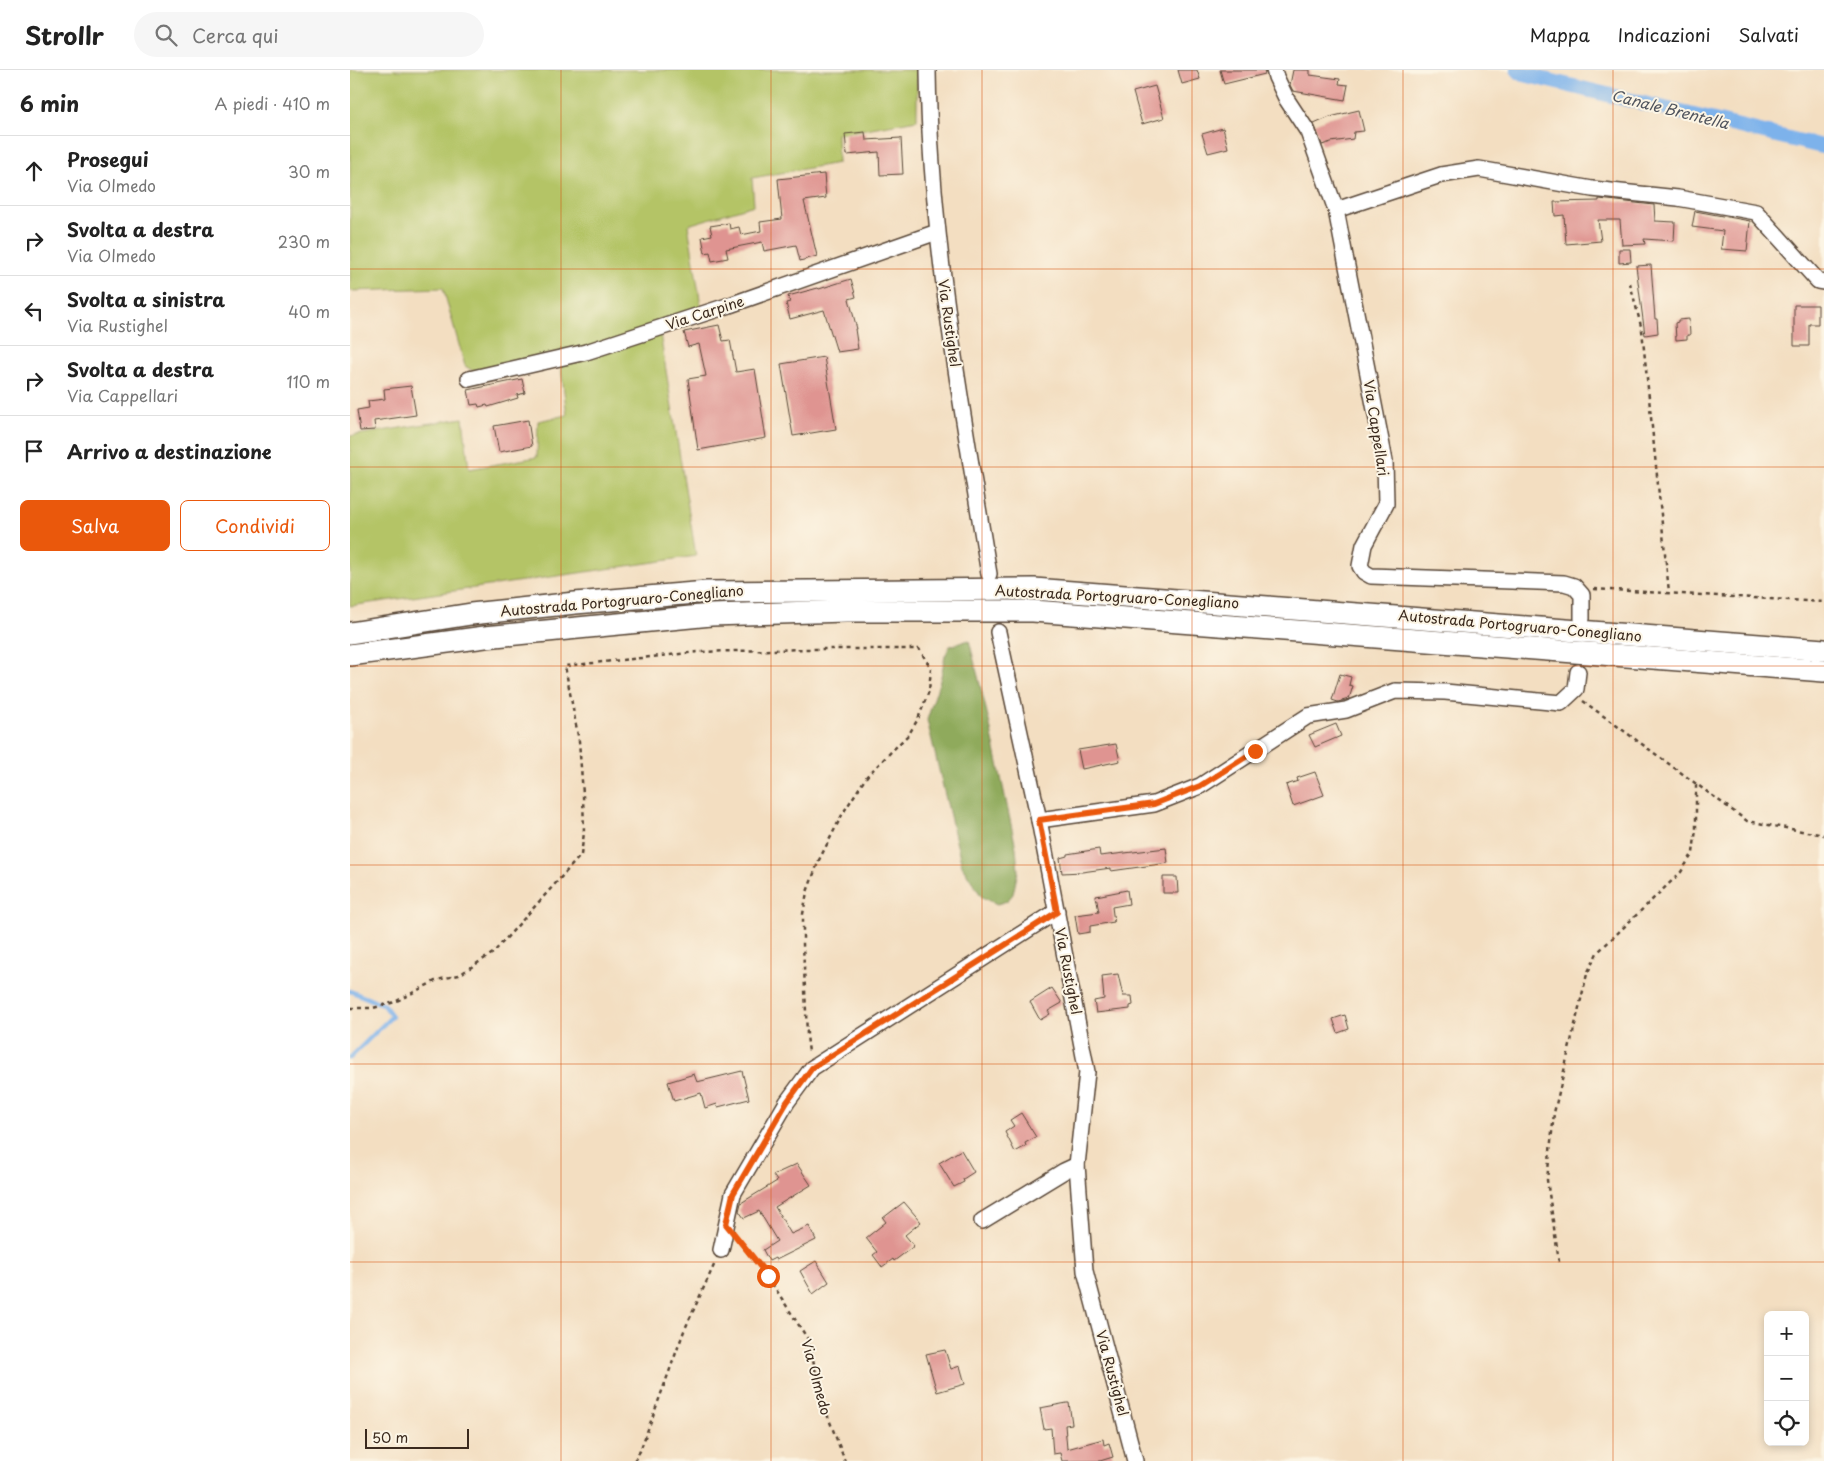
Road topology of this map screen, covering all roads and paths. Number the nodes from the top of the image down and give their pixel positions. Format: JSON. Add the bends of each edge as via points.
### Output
{"nodes":[{"id":1,"x":928,"y":70,"type":"edge"},
{"id":2,"x":1274,"y":70,"type":"edge"},
{"id":3,"x":1336,"y":210,"type":"junction"},
{"id":4,"x":937,"y":232,"type":"junction"},
{"id":5,"x":1824,"y":282,"type":"edge"},
{"id":6,"x":1630,"y":284,"type":"dead end"},
{"id":7,"x":469,"y":379,"type":"dead end"},
{"id":8,"x":989,"y":574,"type":"dead end"},
{"id":9,"x":1669,"y":592,"type":"junction"},
{"id":10,"x":1582,"y":595,"type":"junction"},
{"id":11,"x":1824,"y":602,"type":"edge"},
{"id":12,"x":1582,"y":619,"type":"dead end"},
{"id":13,"x":998,"y":632,"type":"dead end"},
{"id":14,"x":350,"y":633,"type":"edge"},
{"id":15,"x":1824,"y":650,"type":"edge"},
{"id":16,"x":350,"y":655,"type":"edge"},
{"id":17,"x":1824,"y":671,"type":"edge"},
{"id":18,"x":1578,"y":672,"type":"dead end"},
{"id":19,"x":1572,"y":693,"type":"junction"},
{"id":20,"x":1696,"y":784,"type":"junction"},
{"id":21,"x":1039,"y":820,"type":"junction"},
{"id":22,"x":1824,"y":835,"type":"edge"},
{"id":23,"x":1057,"y":912,"type":"junction"},
{"id":24,"x":350,"y":1008,"type":"edge"},
{"id":25,"x":812,"y":1068,"type":"junction"},
{"id":26,"x":1077,"y":1165,"type":"junction"},
{"id":27,"x":982,"y":1221,"type":"dead end"},
{"id":28,"x":726,"y":1224,"type":"junction"},
{"id":29,"x":720,"y":1250,"type":"joint"},
{"id":30,"x":1559,"y":1262,"type":"dead end"},
{"id":31,"x":634,"y":1461,"type":"edge"},
{"id":32,"x":845,"y":1461,"type":"edge"},
{"id":33,"x":1135,"y":1461,"type":"edge"}],
"edges":[{"from":1,"to":4,"type":"street","name":"Via Rustighel"},
{"from":2,"to":3,"type":"street","name":"Via Cappellari","via":[[1287,100],[1308,132]]},
{"from":3,"to":5,"type":"street","via":[[1441,175],[1479,169],[1592,190],[1678,198],[1756,212],[1818,281]]},
{"from":3,"to":10,"type":"street","name":"Via Cappellari","via":[[1385,461],[1386,504],[1364,545],[1360,566],[1371,576],[1564,583],[1579,589]]},
{"from":4,"to":7,"type":"street","name":"Via Carpine","via":[[586,352]]},
{"from":4,"to":8,"type":"street","name":"Via Rustighel"},
{"from":6,"to":9,"type":"path","via":[[1642,330]]},
{"from":9,"to":10,"type":"path","via":[[1596,588]]},
{"from":9,"to":11,"type":"path"},
{"from":10,"to":12,"type":"street"},
{"from":13,"to":21,"type":"street","name":"Via Rustighel"},
{"from":14,"to":15,"type":"highway","name":"Autostrada Portogruaro-Conegliano","via":[[575,602],[707,592],[1034,589]]},
{"from":16,"to":17,"type":"highway","name":"Autostrada Portogruaro-Conegliano","via":[[485,636],[711,615],[1033,611]]},
{"from":18,"to":19,"type":"street","via":[[1576,689]]},
{"from":19,"to":20,"type":"path"},
{"from":19,"to":21,"type":"street","via":[[1560,704],[1445,692],[1395,691],[1346,710],[1308,716],[1200,786],[1154,804]]},
{"from":20,"to":22,"type":"path","via":[[1747,821]]},
{"from":20,"to":30,"type":"path","via":[[1693,853],[1681,872],[1597,953],[1587,974],[1554,1113],[1547,1180]]},
{"from":21,"to":23,"type":"street","name":"Via Rustighel"},
{"from":23,"to":25,"type":"street"},
{"from":23,"to":26,"type":"street","name":"Via Rustighel","via":[[1087,1072]]},
{"from":24,"to":25,"type":"path","via":[[373,1008],[395,1002],[436,980],[459,975],[493,953],[581,855],[584,833],[579,741],[565,666],[698,652],[919,649],[931,668],[929,691],[918,719],[909,734],[867,776],[843,813],[807,892],[803,944],[807,1035]]},
{"from":25,"to":28,"type":"street","via":[[787,1102],[733,1194]]},
{"from":26,"to":27,"type":"street"},
{"from":26,"to":33,"type":"street","name":"Via Rustighel","via":[[1085,1272]]},
{"from":28,"to":29,"type":"street"},
{"from":28,"to":32,"type":"path","name":"Via Olmedo","via":[[768,1276],[809,1341],[830,1428]]},
{"from":29,"to":31,"type":"path","via":[[684,1330]]}]}
